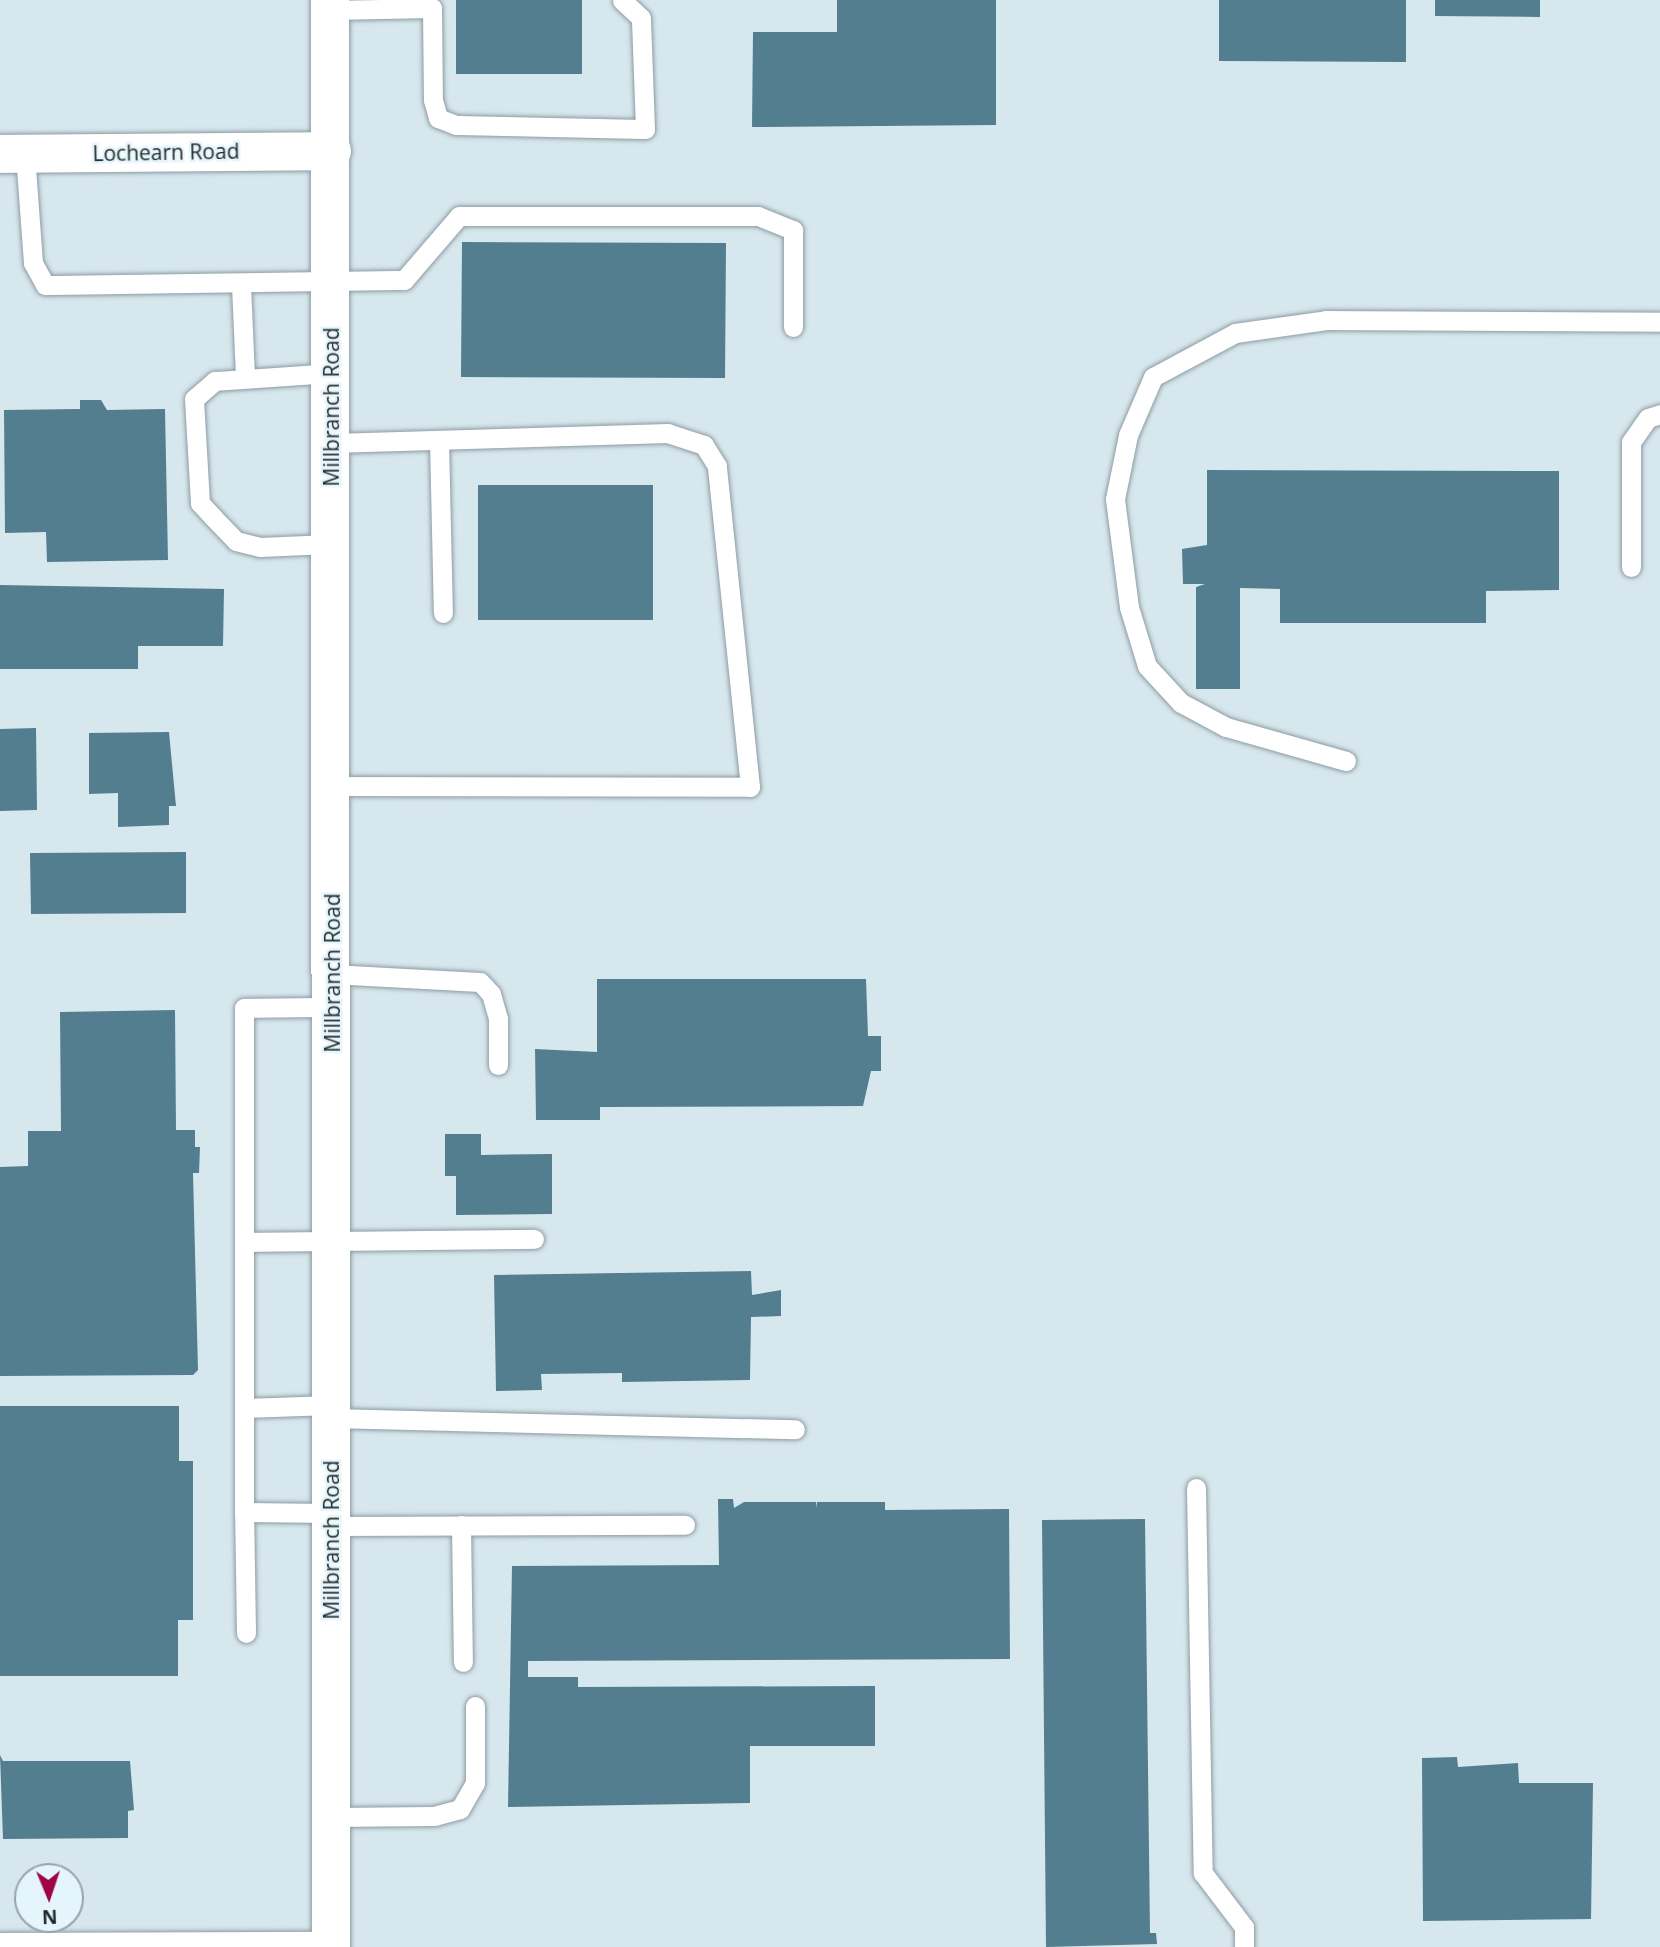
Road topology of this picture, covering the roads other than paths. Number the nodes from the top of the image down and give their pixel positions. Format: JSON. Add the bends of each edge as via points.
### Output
{"nodes":[{"id":1,"x":622,"y":0,"type":"edge"},
{"id":2,"x":433,"y":4,"type":"edge"},
{"id":3,"x":330,"y":5,"type":"edge"},
{"id":4,"x":332,"y":151,"type":"junction"},
{"id":5,"x":12,"y":154,"type":"edge"},
{"id":6,"x":332,"y":281,"type":"junction"},
{"id":7,"x":242,"y":285,"type":"junction"},
{"id":8,"x":1660,"y":322,"type":"edge"},
{"id":9,"x":793,"y":327,"type":"dead end"},
{"id":10,"x":332,"y":373,"type":"junction"},
{"id":11,"x":245,"y":377,"type":"junction"},
{"id":12,"x":1660,"y":414,"type":"edge"},
{"id":13,"x":439,"y":441,"type":"junction"},
{"id":14,"x":332,"y":443,"type":"junction"},
{"id":15,"x":329,"y":544,"type":"junction"},
{"id":16,"x":1631,"y":567,"type":"dead end"},
{"id":17,"x":443,"y":613,"type":"dead end"},
{"id":18,"x":1346,"y":761,"type":"dead end"},
{"id":19,"x":332,"y":786,"type":"junction"},
{"id":20,"x":332,"y":990,"type":"junction"},
{"id":21,"x":498,"y":1065,"type":"dead end"},
{"id":22,"x":534,"y":1239,"type":"dead end"},
{"id":23,"x":331,"y":1240,"type":"junction"},
{"id":24,"x":245,"y":1242,"type":"junction"},
{"id":25,"x":244,"y":1408,"type":"junction"},
{"id":26,"x":331,"y":1412,"type":"junction"},
{"id":27,"x":795,"y":1429,"type":"dead end"},
{"id":28,"x":1196,"y":1488,"type":"dead end"},
{"id":29,"x":244,"y":1512,"type":"junction"},
{"id":30,"x":331,"y":1520,"type":"junction"},
{"id":31,"x":461,"y":1525,"type":"junction"},
{"id":32,"x":685,"y":1525,"type":"dead end"},
{"id":33,"x":246,"y":1633,"type":"dead end"},
{"id":34,"x":463,"y":1662,"type":"dead end"},
{"id":35,"x":475,"y":1706,"type":"dead end"},
{"id":36,"x":331,"y":1817,"type":"junction"},
{"id":37,"x":0,"y":1942,"type":"edge"},
{"id":38,"x":331,"y":1944,"type":"edge"},
{"id":39,"x":1244,"y":1947,"type":"edge"}],
"edges":[{"from":1,"to":2,"type":"lane","via":[[641,18],[645,129],[469,126],[438,118]]},
{"from":2,"to":3,"type":"lane"},
{"from":3,"to":4,"type":"main road","name":"Millbranch Road"},
{"from":4,"to":5,"type":"main road","name":"Lochearn Road"},
{"from":4,"to":6,"type":"main road","name":"Millbranch Road"},
{"from":5,"to":7,"type":"lane","via":[[33,263],[45,285]]},
{"from":6,"to":7,"type":"lane"},
{"from":6,"to":9,"type":"lane","via":[[404,280],[459,216],[758,216],[793,230]]},
{"from":6,"to":10,"type":"main road","name":"Millbranch Road"},
{"from":7,"to":11,"type":"lane"},
{"from":8,"to":18,"type":"lane","via":[[1326,320],[1235,333],[1153,377],[1128,435],[1115,499],[1129,607],[1147,666],[1181,703],[1226,727]]},
{"from":10,"to":11,"type":"lane"},
{"from":10,"to":14,"type":"main road","name":"Millbranch Road"},
{"from":11,"to":15,"type":"lane","via":[[215,381],[194,399],[200,503],[236,541],[260,547]]},
{"from":12,"to":16,"type":"lane","via":[[1648,418],[1631,442]]},
{"from":13,"to":14,"type":"lane"},
{"from":13,"to":17,"type":"lane"},
{"from":13,"to":19,"type":"lane","via":[[668,433],[704,445],[717,466],[750,787]]},
{"from":14,"to":15,"type":"main road","name":"Millbranch Road"},
{"from":15,"to":19,"type":"main road","name":"Millbranch Road"},
{"from":19,"to":20,"type":"main road","name":"Millbranch Road"},
{"from":20,"to":21,"type":"lane","via":[[480,982],[491,994],[498,1019]]},
{"from":20,"to":23,"type":"main road","name":"Millbranch Road"},
{"from":20,"to":24,"type":"lane","via":[[244,1008]]},
{"from":22,"to":23,"type":"lane"},
{"from":23,"to":24,"type":"lane"},
{"from":23,"to":26,"type":"main road","name":"Millbranch Road"},
{"from":24,"to":25,"type":"lane"},
{"from":25,"to":26,"type":"lane"},
{"from":25,"to":29,"type":"lane"},
{"from":26,"to":27,"type":"lane"},
{"from":26,"to":30,"type":"main road","name":"Millbranch Road"},
{"from":28,"to":39,"type":"lane","via":[[1203,1873],[1244,1927]]},
{"from":29,"to":30,"type":"lane"},
{"from":29,"to":33,"type":"lane"},
{"from":30,"to":31,"type":"lane"},
{"from":30,"to":36,"type":"main road","name":"Millbranch Road"},
{"from":31,"to":32,"type":"lane"},
{"from":31,"to":34,"type":"lane"},
{"from":35,"to":36,"type":"lane","via":[[475,1783],[460,1809],[434,1816]]},
{"from":36,"to":38,"type":"main road","name":"Millbranch Road"},
{"from":37,"to":38,"type":"lane"}]}
